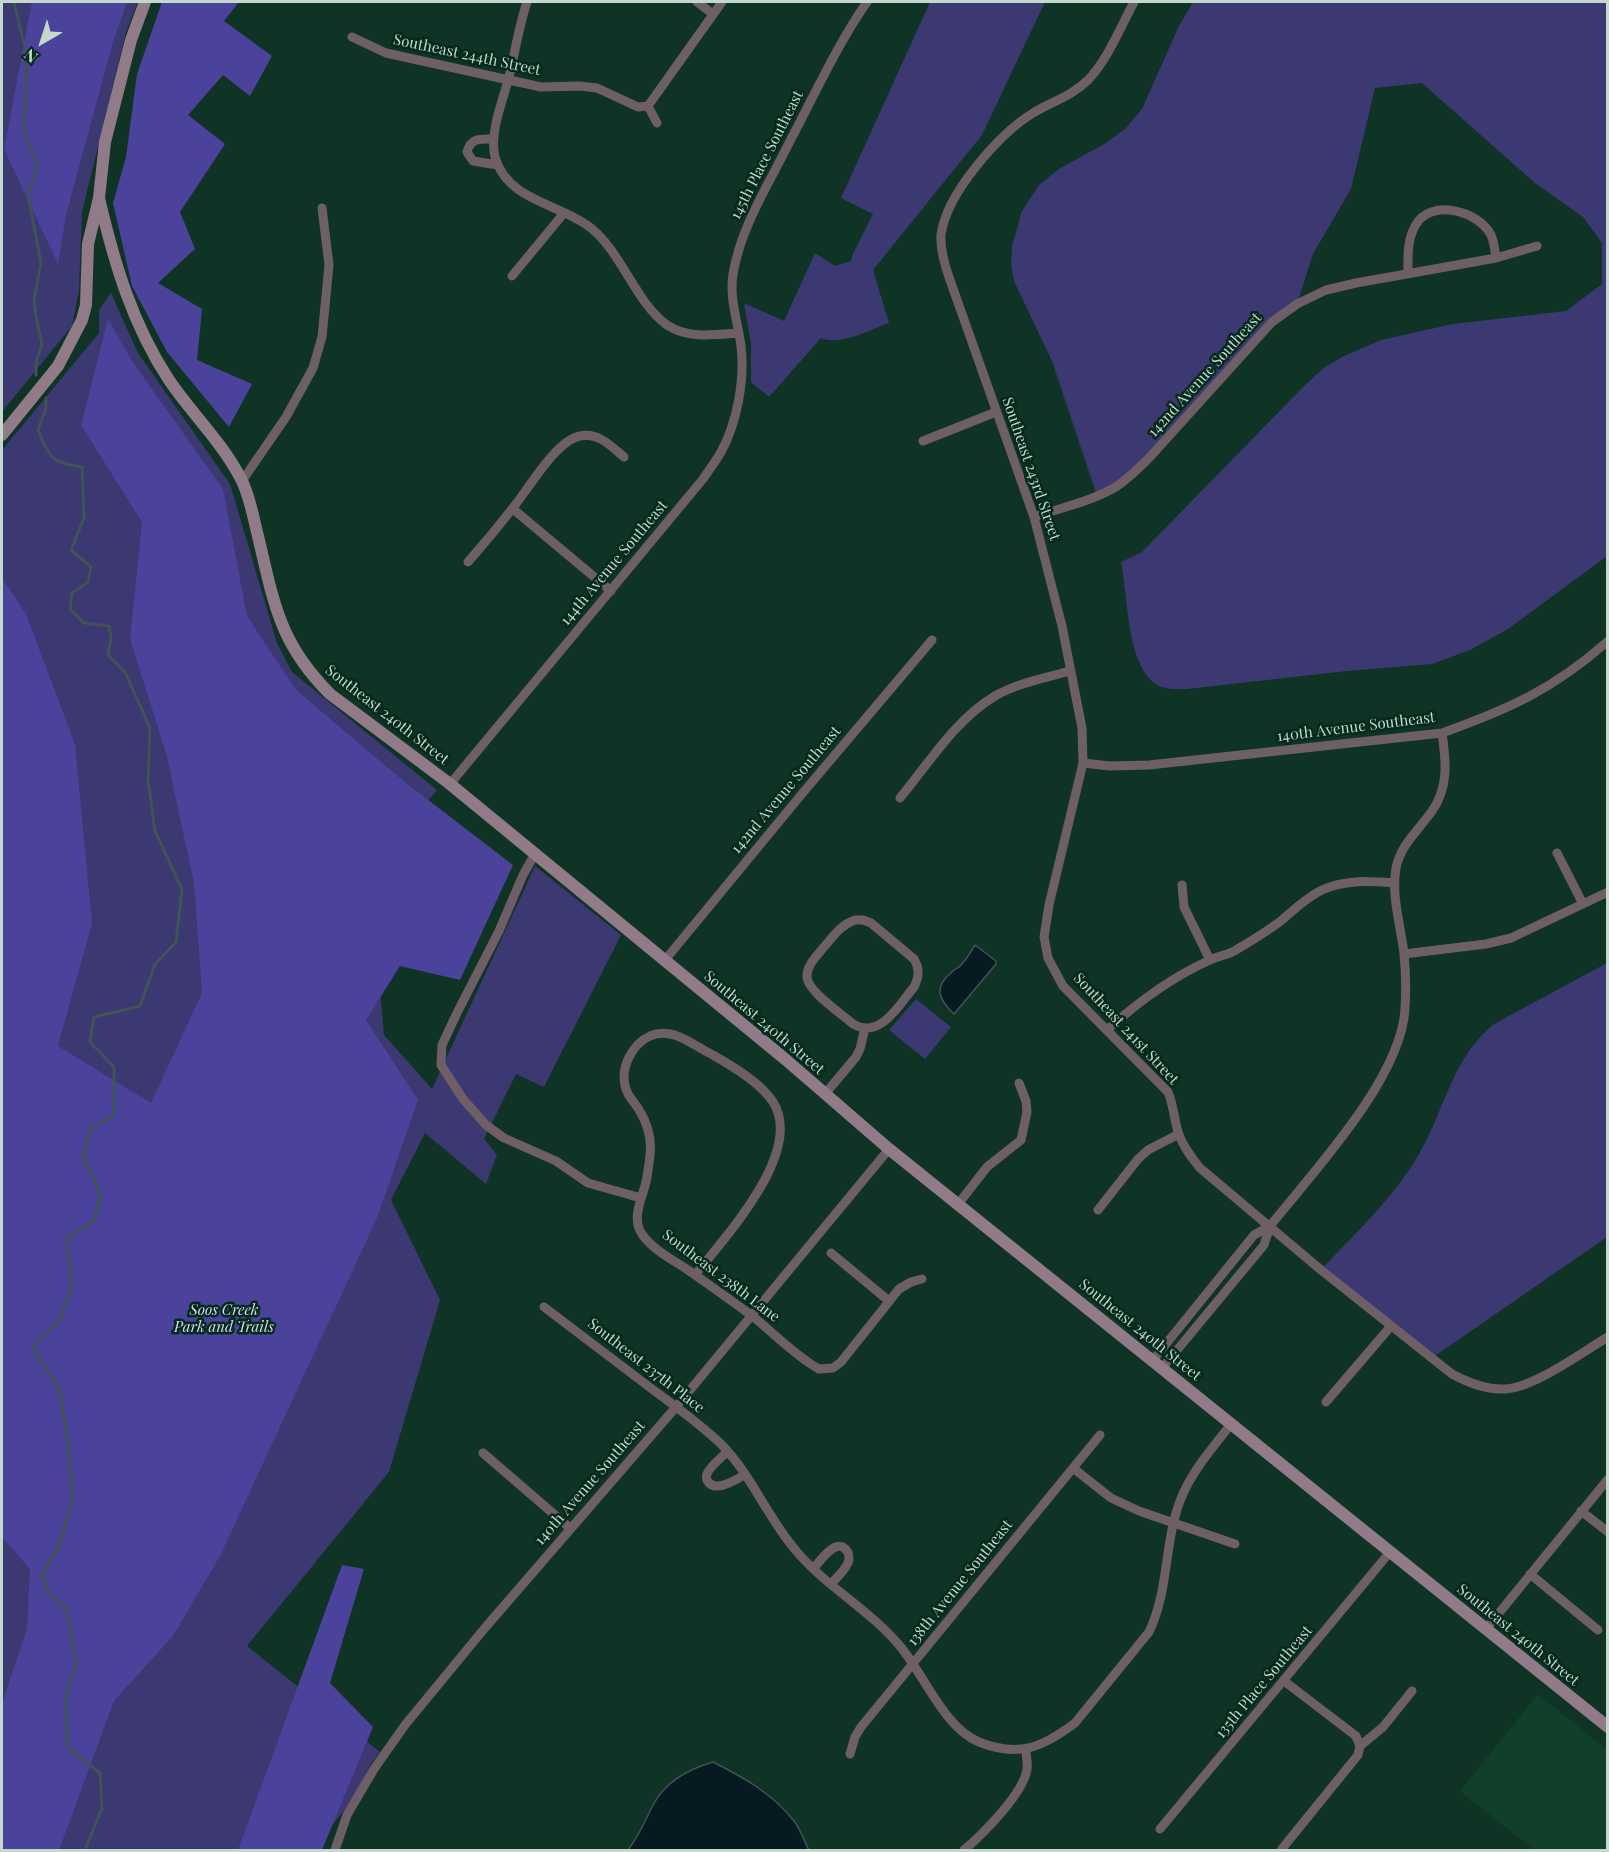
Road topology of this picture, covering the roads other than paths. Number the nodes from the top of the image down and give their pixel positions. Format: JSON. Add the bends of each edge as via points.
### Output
{"nodes":[{"id":1,"x":145,"y":2,"type":"edge"},
{"id":2,"x":527,"y":2,"type":"edge"},
{"id":3,"x":697,"y":2,"type":"edge"},
{"id":4,"x":722,"y":2,"type":"edge"},
{"id":5,"x":867,"y":2,"type":"edge"},
{"id":6,"x":1134,"y":2,"type":"edge"},
{"id":7,"x":713,"y":14,"type":"junction"},
{"id":8,"x":352,"y":37,"type":"dead end"},
{"id":9,"x":508,"y":80,"type":"junction"},
{"id":10,"x":648,"y":106,"type":"junction"},
{"id":11,"x":657,"y":123,"type":"dead end"},
{"id":12,"x":494,"y":139,"type":"junction"},
{"id":13,"x":498,"y":165,"type":"junction"},
{"id":14,"x":99,"y":198,"type":"junction"},
{"id":15,"x":322,"y":208,"type":"dead end"},
{"id":16,"x":564,"y":213,"type":"junction"},
{"id":17,"x":1537,"y":246,"type":"dead end"},
{"id":18,"x":1496,"y":258,"type":"junction"},
{"id":19,"x":1408,"y":273,"type":"junction"},
{"id":20,"x":512,"y":276,"type":"dead end"},
{"id":21,"x":738,"y":333,"type":"junction"},
{"id":22,"x":996,"y":412,"type":"junction"},
{"id":23,"x":2,"y":435,"type":"edge"},
{"id":24,"x":923,"y":441,"type":"dead end"},
{"id":25,"x":624,"y":457,"type":"dead end"},
{"id":26,"x":242,"y":481,"type":"junction"},
{"id":27,"x":513,"y":509,"type":"junction"},
{"id":28,"x":1034,"y":517,"type":"junction"},
{"id":29,"x":468,"y":562,"type":"dead end"},
{"id":30,"x":611,"y":591,"type":"junction"},
{"id":31,"x":932,"y":640,"type":"dead end"},
{"id":32,"x":1608,"y":642,"type":"edge"},
{"id":33,"x":1070,"y":671,"type":"junction"},
{"id":34,"x":1442,"y":733,"type":"junction"},
{"id":35,"x":1083,"y":763,"type":"junction"},
{"id":36,"x":450,"y":784,"type":"junction"},
{"id":37,"x":900,"y":798,"type":"dead end"},
{"id":38,"x":1557,"y":853,"type":"dead end"},
{"id":39,"x":535,"y":854,"type":"junction"},
{"id":40,"x":1395,"y":883,"type":"junction"},
{"id":41,"x":1182,"y":885,"type":"dead end"},
{"id":42,"x":1608,"y":892,"type":"edge"},
{"id":43,"x":1583,"y":904,"type":"junction"},
{"id":44,"x":1404,"y":954,"type":"junction"},
{"id":45,"x":665,"y":960,"type":"junction"},
{"id":46,"x":1210,"y":960,"type":"junction"},
{"id":47,"x":865,"y":1028,"type":"junction"},
{"id":48,"x":1107,"y":1030,"type":"junction"},
{"id":49,"x":1019,"y":1083,"type":"dead end"},
{"id":50,"x":825,"y":1094,"type":"junction"},
{"id":51,"x":1179,"y":1134,"type":"junction"},
{"id":52,"x":890,"y":1149,"type":"junction"},
{"id":53,"x":640,"y":1198,"type":"junction"},
{"id":54,"x":959,"y":1203,"type":"junction"},
{"id":55,"x":1098,"y":1210,"type":"dead end"},
{"id":56,"x":1270,"y":1226,"type":"junction"},
{"id":57,"x":831,"y":1253,"type":"dead end"},
{"id":58,"x":695,"y":1275,"type":"junction"},
{"id":59,"x":922,"y":1279,"type":"dead end"},
{"id":60,"x":889,"y":1301,"type":"junction"},
{"id":61,"x":544,"y":1307,"type":"dead end"},
{"id":62,"x":752,"y":1316,"type":"junction"},
{"id":63,"x":1391,"y":1326,"type":"junction"},
{"id":64,"x":1608,"y":1337,"type":"edge"},
{"id":65,"x":1158,"y":1364,"type":"junction"},
{"id":66,"x":1326,"y":1402,"type":"dead end"},
{"id":67,"x":676,"y":1407,"type":"junction"},
{"id":68,"x":1232,"y":1423,"type":"junction"},
{"id":69,"x":1100,"y":1435,"type":"dead end"},
{"id":70,"x":727,"y":1452,"type":"junction"},
{"id":71,"x":483,"y":1453,"type":"dead end"},
{"id":72,"x":1073,"y":1468,"type":"junction"},
{"id":73,"x":745,"y":1475,"type":"junction"},
{"id":74,"x":1608,"y":1479,"type":"edge"},
{"id":75,"x":1581,"y":1511,"type":"junction"},
{"id":76,"x":1174,"y":1523,"type":"junction"},
{"id":77,"x":570,"y":1528,"type":"junction"},
{"id":78,"x":1608,"y":1532,"type":"edge"},
{"id":79,"x":1235,"y":1544,"type":"dead end"},
{"id":80,"x":1390,"y":1552,"type":"junction"},
{"id":81,"x":814,"y":1568,"type":"junction"},
{"id":82,"x":1530,"y":1574,"type":"junction"},
{"id":83,"x":831,"y":1584,"type":"junction"},
{"id":84,"x":1486,"y":1629,"type":"junction"},
{"id":85,"x":1598,"y":1630,"type":"dead end"},
{"id":86,"x":914,"y":1664,"type":"junction"},
{"id":87,"x":1284,"y":1681,"type":"junction"},
{"id":88,"x":1412,"y":1691,"type":"dead end"},
{"id":89,"x":1608,"y":1727,"type":"edge"},
{"id":90,"x":1360,"y":1746,"type":"junction"},
{"id":91,"x":1026,"y":1750,"type":"junction"},
{"id":92,"x":850,"y":1754,"type":"dead end"},
{"id":93,"x":1160,"y":1829,"type":"dead end"},
{"id":94,"x":335,"y":1851,"type":"edge"},
{"id":95,"x":964,"y":1851,"type":"edge"},
{"id":96,"x":1281,"y":1851,"type":"edge"}],
"edges":[{"from":1,"to":14,"type":"main road","via":[[131,40],[105,142]]},
{"from":2,"to":9,"type":"street"},
{"from":3,"to":7,"type":"street"},
{"from":4,"to":7,"type":"street"},
{"from":5,"to":21,"type":"street","name":"145th Place Southeast","via":[[748,224],[733,276]]},
{"from":6,"to":22,"type":"street","name":"Southeast 243rd Street","via":[[1089,79],[1033,113],[995,146],[960,188],[943,224],[943,259]]},
{"from":7,"to":10,"type":"street"},
{"from":8,"to":9,"type":"street","name":"Southeast 244th Street","via":[[386,53]]},
{"from":9,"to":10,"type":"street","name":"Southeast 244th Street","via":[[542,87],[597,88],[638,106]]},
{"from":9,"to":12,"type":"street","via":[[501,96]]},
{"from":10,"to":11,"type":"street"},
{"from":12,"to":13,"type":"street"},
{"from":12,"to":13,"type":"street","via":[[477,139],[467,152],[473,161]]},
{"from":13,"to":16,"type":"street","via":[[516,188]]},
{"from":14,"to":23,"type":"main road","via":[[88,244],[82,320],[58,366]]},
{"from":14,"to":26,"type":"main road","name":"Southeast 240th Street","via":[[117,269],[141,332],[169,379],[218,442]]},
{"from":15,"to":26,"type":"street","via":[[329,266],[322,337],[313,368],[286,417]]},
{"from":16,"to":20,"type":"street"},
{"from":16,"to":21,"type":"street","via":[[577,218],[603,240],[654,313],[667,325],[682,333]]},
{"from":17,"to":18,"type":"street","name":"142nd Avenue Southeast"},
{"from":18,"to":19,"type":"street","name":"142nd Avenue Southeast"},
{"from":18,"to":19,"type":"street","via":[[1490,234],[1478,221],[1443,209],[1426,214],[1415,224],[1408,243]]},
{"from":19,"to":28,"type":"street","name":"142nd Avenue Southeast","via":[[1326,290],[1297,304],[1272,322],[1132,474],[1097,496]]},
{"from":21,"to":30,"type":"street","name":"144th Avenue Southeast","via":[[742,364],[738,398],[721,453]]},
{"from":22,"to":24,"type":"street"},
{"from":22,"to":28,"type":"street","name":"Southeast 243rd Street"},
{"from":25,"to":27,"type":"street","via":[[596,437],[572,439],[551,458]]},
{"from":26,"to":36,"type":"main road","name":"Southeast 240th Street","via":[[276,613],[295,653],[330,694]]},
{"from":27,"to":29,"type":"street"},
{"from":27,"to":30,"type":"street"},
{"from":28,"to":33,"type":"street","name":"Southeast 243rd Street"},
{"from":30,"to":36,"type":"street","name":"144th Avenue Southeast"},
{"from":31,"to":45,"type":"street","name":"142nd Avenue Southeast"},
{"from":32,"to":34,"type":"street","name":"140th Avenue Southeast","via":[[1561,679],[1524,701]]},
{"from":33,"to":35,"type":"street","name":"Southeast 243rd Street","via":[[1082,728]]},
{"from":33,"to":37,"type":"street","via":[[1020,685],[974,711]]},
{"from":34,"to":35,"type":"street","name":"140th Avenue Southeast","via":[[1149,765]]},
{"from":34,"to":40,"type":"street","via":[[1445,783],[1432,811],[1402,851]]},
{"from":35,"to":48,"type":"street","name":"Southeast 241st Street","via":[[1044,937],[1048,958],[1063,986]]},
{"from":36,"to":39,"type":"main road","name":"Southeast 240th Street"},
{"from":38,"to":43,"type":"street"},
{"from":39,"to":45,"type":"main road","name":"Southeast 240th Street"},
{"from":39,"to":53,"type":"street","via":[[442,1045],[441,1065],[486,1125],[504,1138],[556,1161],[588,1183]]},
{"from":40,"to":44,"type":"street"},
{"from":40,"to":46,"type":"street","via":[[1360,881],[1322,890],[1233,952]]},
{"from":41,"to":46,"type":"street","via":[[1184,907]]},
{"from":42,"to":43,"type":"street"},
{"from":43,"to":44,"type":"street","via":[[1511,938]]},
{"from":44,"to":56,"type":"street","via":[[1405,1010],[1391,1059],[1357,1115]]},
{"from":45,"to":50,"type":"main road","name":"Southeast 240th Street"},
{"from":46,"to":48,"type":"street","via":[[1141,1001]]},
{"from":47,"to":47,"type":"street","via":[[884,1023],[914,987],[918,966],[871,923],[855,920],[841,927],[812,962],[807,977],[815,992]]},
{"from":47,"to":50,"type":"street","via":[[856,1057]]},
{"from":48,"to":51,"type":"street","name":"Southeast 241st Street","via":[[1168,1092]]},
{"from":49,"to":54,"type":"street","via":[[1028,1112],[1021,1140],[987,1167]]},
{"from":50,"to":52,"type":"main road","name":"Southeast 240th Street"},
{"from":51,"to":55,"type":"street","via":[[1148,1150]]},
{"from":51,"to":56,"type":"street","name":"Southeast 241st Street","via":[[1200,1168]]},
{"from":52,"to":54,"type":"main road","name":"Southeast 240th Street"},
{"from":52,"to":62,"type":"street","name":"140th Avenue Southeast"},
{"from":53,"to":58,"type":"street","name":"Southeast 238th Lane","via":[[637,1217],[644,1237]]},
{"from":53,"to":58,"type":"street","name":"Southeast 238th Lane","via":[[646,1182],[650,1134],[626,1090],[626,1066],[633,1050],[651,1035],[667,1033],[681,1036],[731,1064],[764,1092],[778,1114],[779,1143],[766,1179]]},
{"from":54,"to":65,"type":"main road","name":"Southeast 240th Street"},
{"from":56,"to":63,"type":"street","name":"Southeast 241st Street"},
{"from":56,"to":65,"type":"street","via":[[1264,1245]]},
{"from":57,"to":60,"type":"street"},
{"from":58,"to":62,"type":"street","name":"Southeast 238th Lane"},
{"from":59,"to":60,"type":"street","via":[[900,1289]]},
{"from":60,"to":62,"type":"street","name":"Southeast 238th Lane","via":[[841,1362],[826,1370],[813,1366]]},
{"from":61,"to":67,"type":"street","name":"Southeast 237th Place"},
{"from":62,"to":67,"type":"street","name":"140th Avenue Southeast"},
{"from":63,"to":64,"type":"street","name":"Southeast 241st Street","via":[[1452,1374],[1488,1389],[1507,1390],[1529,1383]]},
{"from":63,"to":66,"type":"street"},
{"from":65,"to":68,"type":"main road","name":"Southeast 240th Street"},
{"from":67,"to":70,"type":"street","name":"Southeast 237th Place"},
{"from":67,"to":77,"type":"street","name":"140th Avenue Southeast"},
{"from":68,"to":76,"type":"street","via":[[1190,1481]]},
{"from":68,"to":80,"type":"main road","name":"Southeast 240th Street"},
{"from":69,"to":72,"type":"street","name":"138th Avenue Southeast"},
{"from":70,"to":73,"type":"street","name":"Southeast 237th Place"},
{"from":70,"to":73,"type":"street","via":[[707,1473],[709,1484],[726,1484]]},
{"from":71,"to":77,"type":"street"},
{"from":72,"to":76,"type":"street","via":[[1111,1498]]},
{"from":72,"to":86,"type":"street","name":"138th Avenue Southeast"},
{"from":73,"to":81,"type":"street","name":"Southeast 237th Place","via":[[775,1523]]},
{"from":74,"to":75,"type":"street"},
{"from":75,"to":78,"type":"street"},
{"from":75,"to":82,"type":"street"},
{"from":76,"to":79,"type":"street"},
{"from":76,"to":91,"type":"street","via":[[1162,1597],[1149,1632],[1075,1723],[1045,1743]]},
{"from":77,"to":94,"type":"street","name":"140th Avenue Southeast","via":[[405,1725],[347,1815]]},
{"from":80,"to":84,"type":"main road","name":"Southeast 240th Street"},
{"from":80,"to":87,"type":"street","name":"135th Place Southeast"},
{"from":81,"to":83,"type":"street","name":"Southeast 237th Place"},
{"from":81,"to":83,"type":"street","via":[[833,1548],[846,1548],[849,1560]]},
{"from":82,"to":84,"type":"street"},
{"from":82,"to":85,"type":"street"},
{"from":83,"to":86,"type":"street","name":"Southeast 237th Place","via":[[875,1620]]},
{"from":84,"to":89,"type":"main road","name":"Southeast 240th Street"},
{"from":86,"to":91,"type":"street","name":"Southeast 237th Place","via":[[961,1731],[979,1742]]},
{"from":86,"to":92,"type":"street","name":"138th Avenue Southeast","via":[[861,1726]]},
{"from":87,"to":90,"type":"street","via":[[1356,1736]]},
{"from":87,"to":93,"type":"street","name":"135th Place Southeast"},
{"from":88,"to":90,"type":"street","via":[[1383,1727]]},
{"from":90,"to":96,"type":"street","via":[[1358,1755]]},
{"from":91,"to":95,"type":"street","via":[[1023,1784],[982,1836]]}]}
